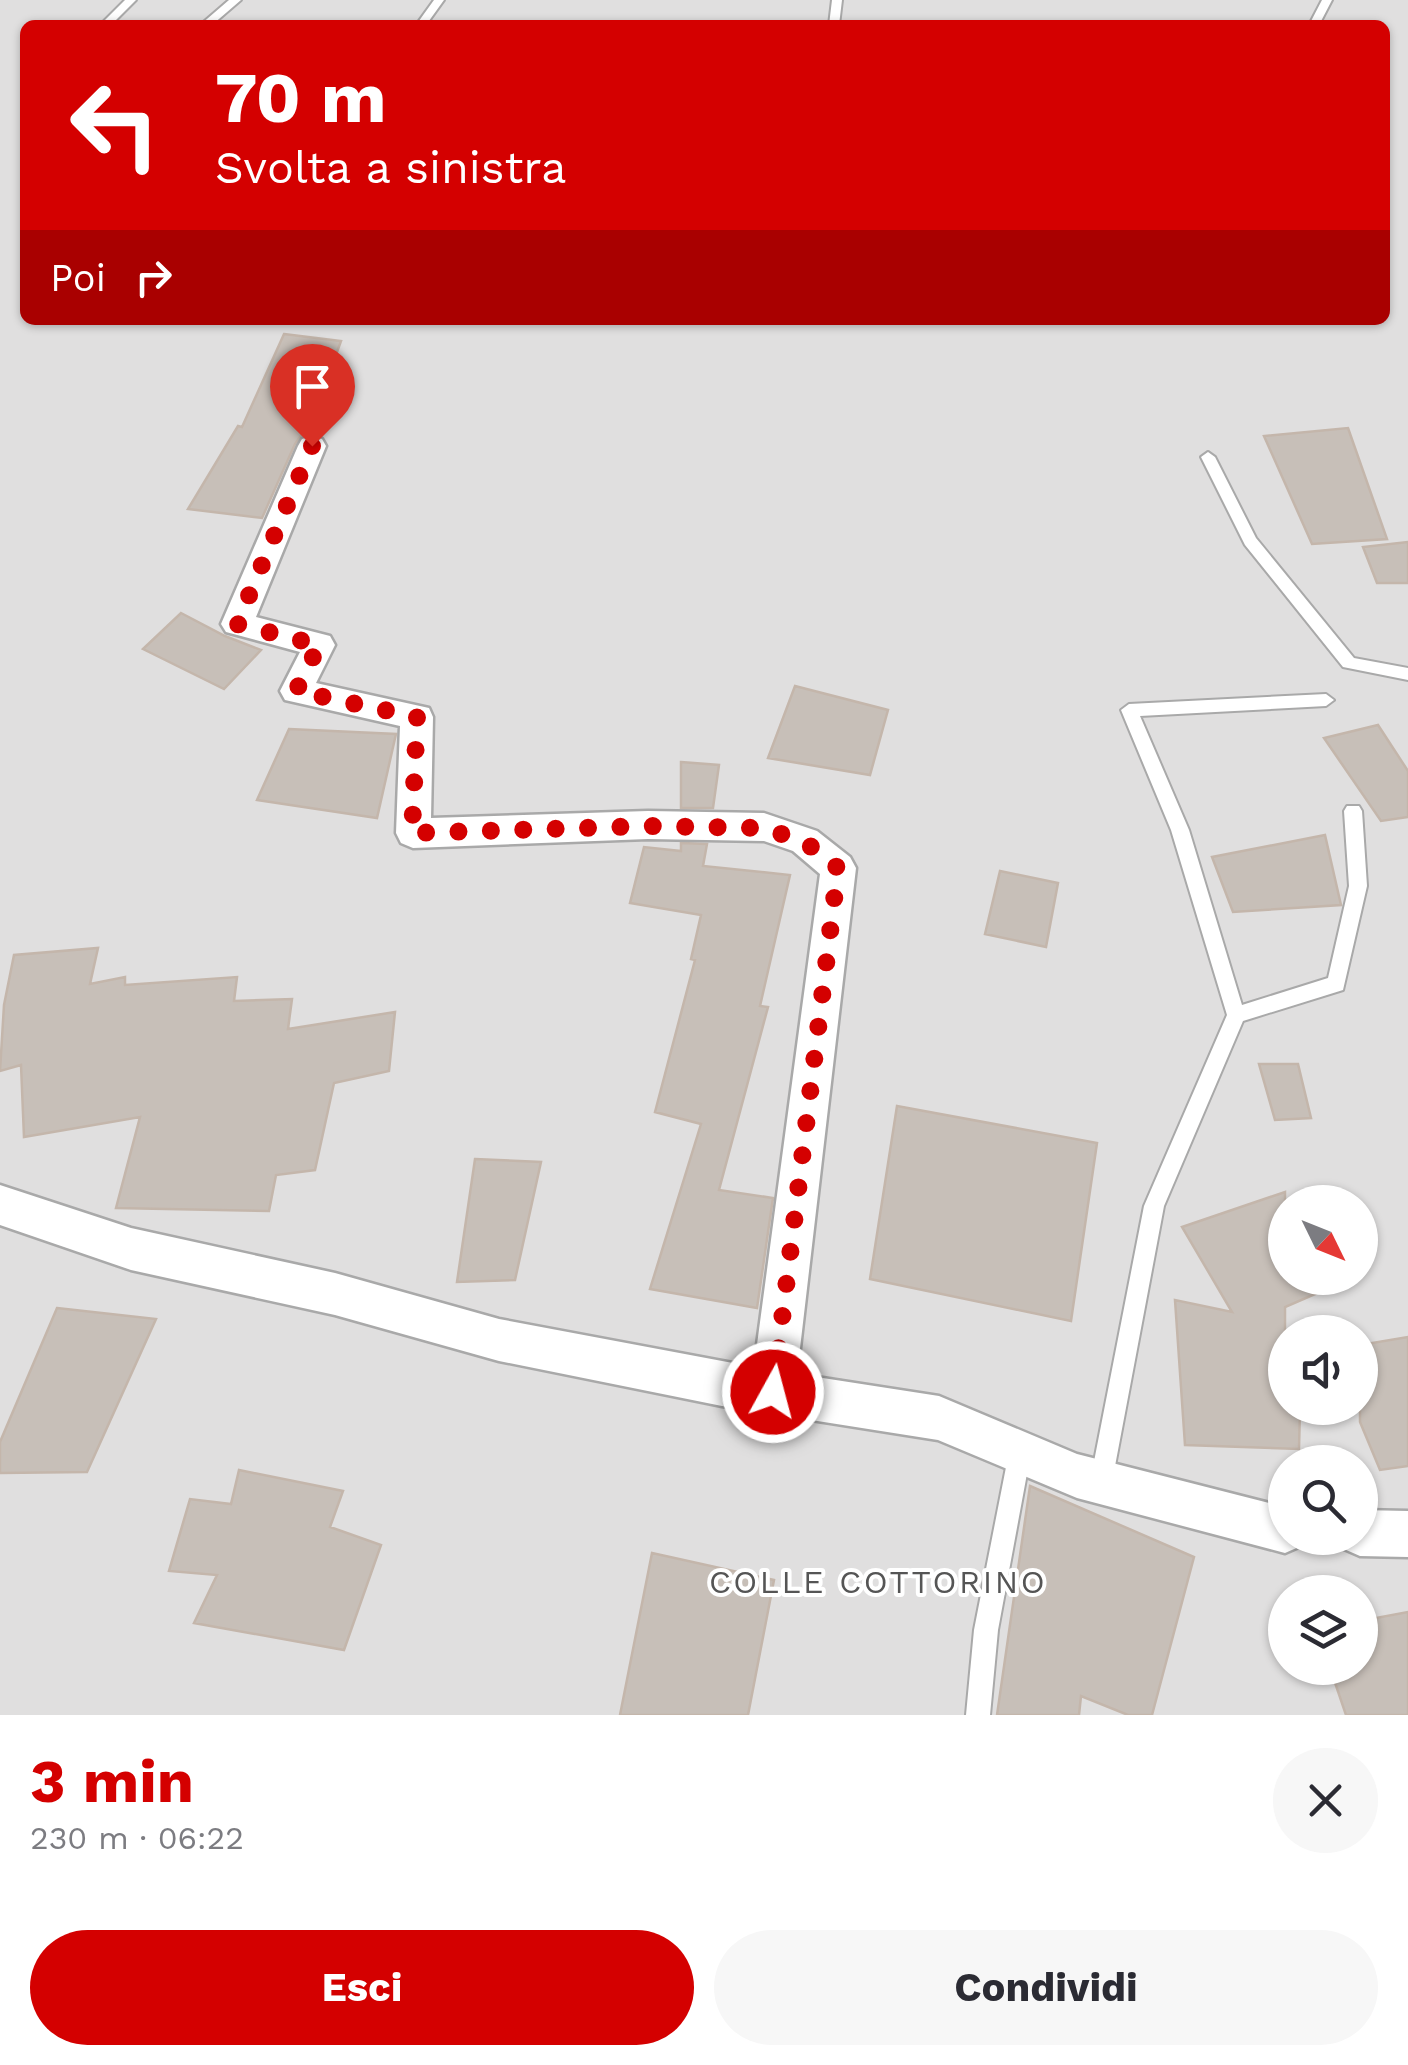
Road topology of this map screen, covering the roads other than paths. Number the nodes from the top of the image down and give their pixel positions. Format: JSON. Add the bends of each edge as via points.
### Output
{"nodes":[{"id":1,"x":132,"y":0,"type":"edge"},
{"id":2,"x":236,"y":0,"type":"edge"},
{"id":3,"x":440,"y":0,"type":"edge"},
{"id":4,"x":110,"y":20,"type":"edge"},
{"id":5,"x":211,"y":20,"type":"edge"},
{"id":6,"x":425,"y":20,"type":"edge"},
{"id":7,"x":312,"y":446,"type":"dead end"},
{"id":8,"x":1208,"y":457,"type":"dead end"},
{"id":9,"x":1408,"y":674,"type":"edge"},
{"id":10,"x":1326,"y":700,"type":"dead end"},
{"id":11,"x":1353,"y":811,"type":"dead end"},
{"id":12,"x":1236,"y":1015,"type":"junction"},
{"id":13,"x":0,"y":1205,"type":"edge"},
{"id":14,"x":773,"y":1392,"type":"junction"},
{"id":15,"x":1020,"y":1452,"type":"junction"},
{"id":16,"x":1102,"y":1482,"type":"junction"},
{"id":17,"x":1268,"y":1526,"type":"edge"},
{"id":18,"x":1378,"y":1533,"type":"edge"},
{"id":19,"x":1408,"y":1534,"type":"edge"},
{"id":20,"x":978,"y":1715,"type":"edge"}],
"edges":[{"from":1,"to":4,"type":"lane"},
{"from":2,"to":5,"type":"lane"},
{"from":3,"to":6,"type":"lane"},
{"from":7,"to":14,"type":"street","via":[[237,624],[319,645],[296,691],[417,717],[412,833],[764,828],[805,842],[838,868]]},
{"from":8,"to":9,"type":"lane","via":[[1250,541],[1348,663]]},
{"from":10,"to":12,"type":"lane","via":[[1129,710],[1180,830]]},
{"from":11,"to":12,"type":"lane","via":[[1358,886],[1336,984]]},
{"from":12,"to":16,"type":"lane","via":[[1154,1206]]},
{"from":13,"to":14,"type":"street","via":[[132,1249],[336,1294],[499,1340]]},
{"from":14,"to":15,"type":"street","via":[[939,1418]]},
{"from":15,"to":16,"type":"street"},
{"from":15,"to":20,"type":"lane","via":[[986,1630]]},
{"from":16,"to":17,"type":"street"},
{"from":18,"to":19,"type":"street"}]}
